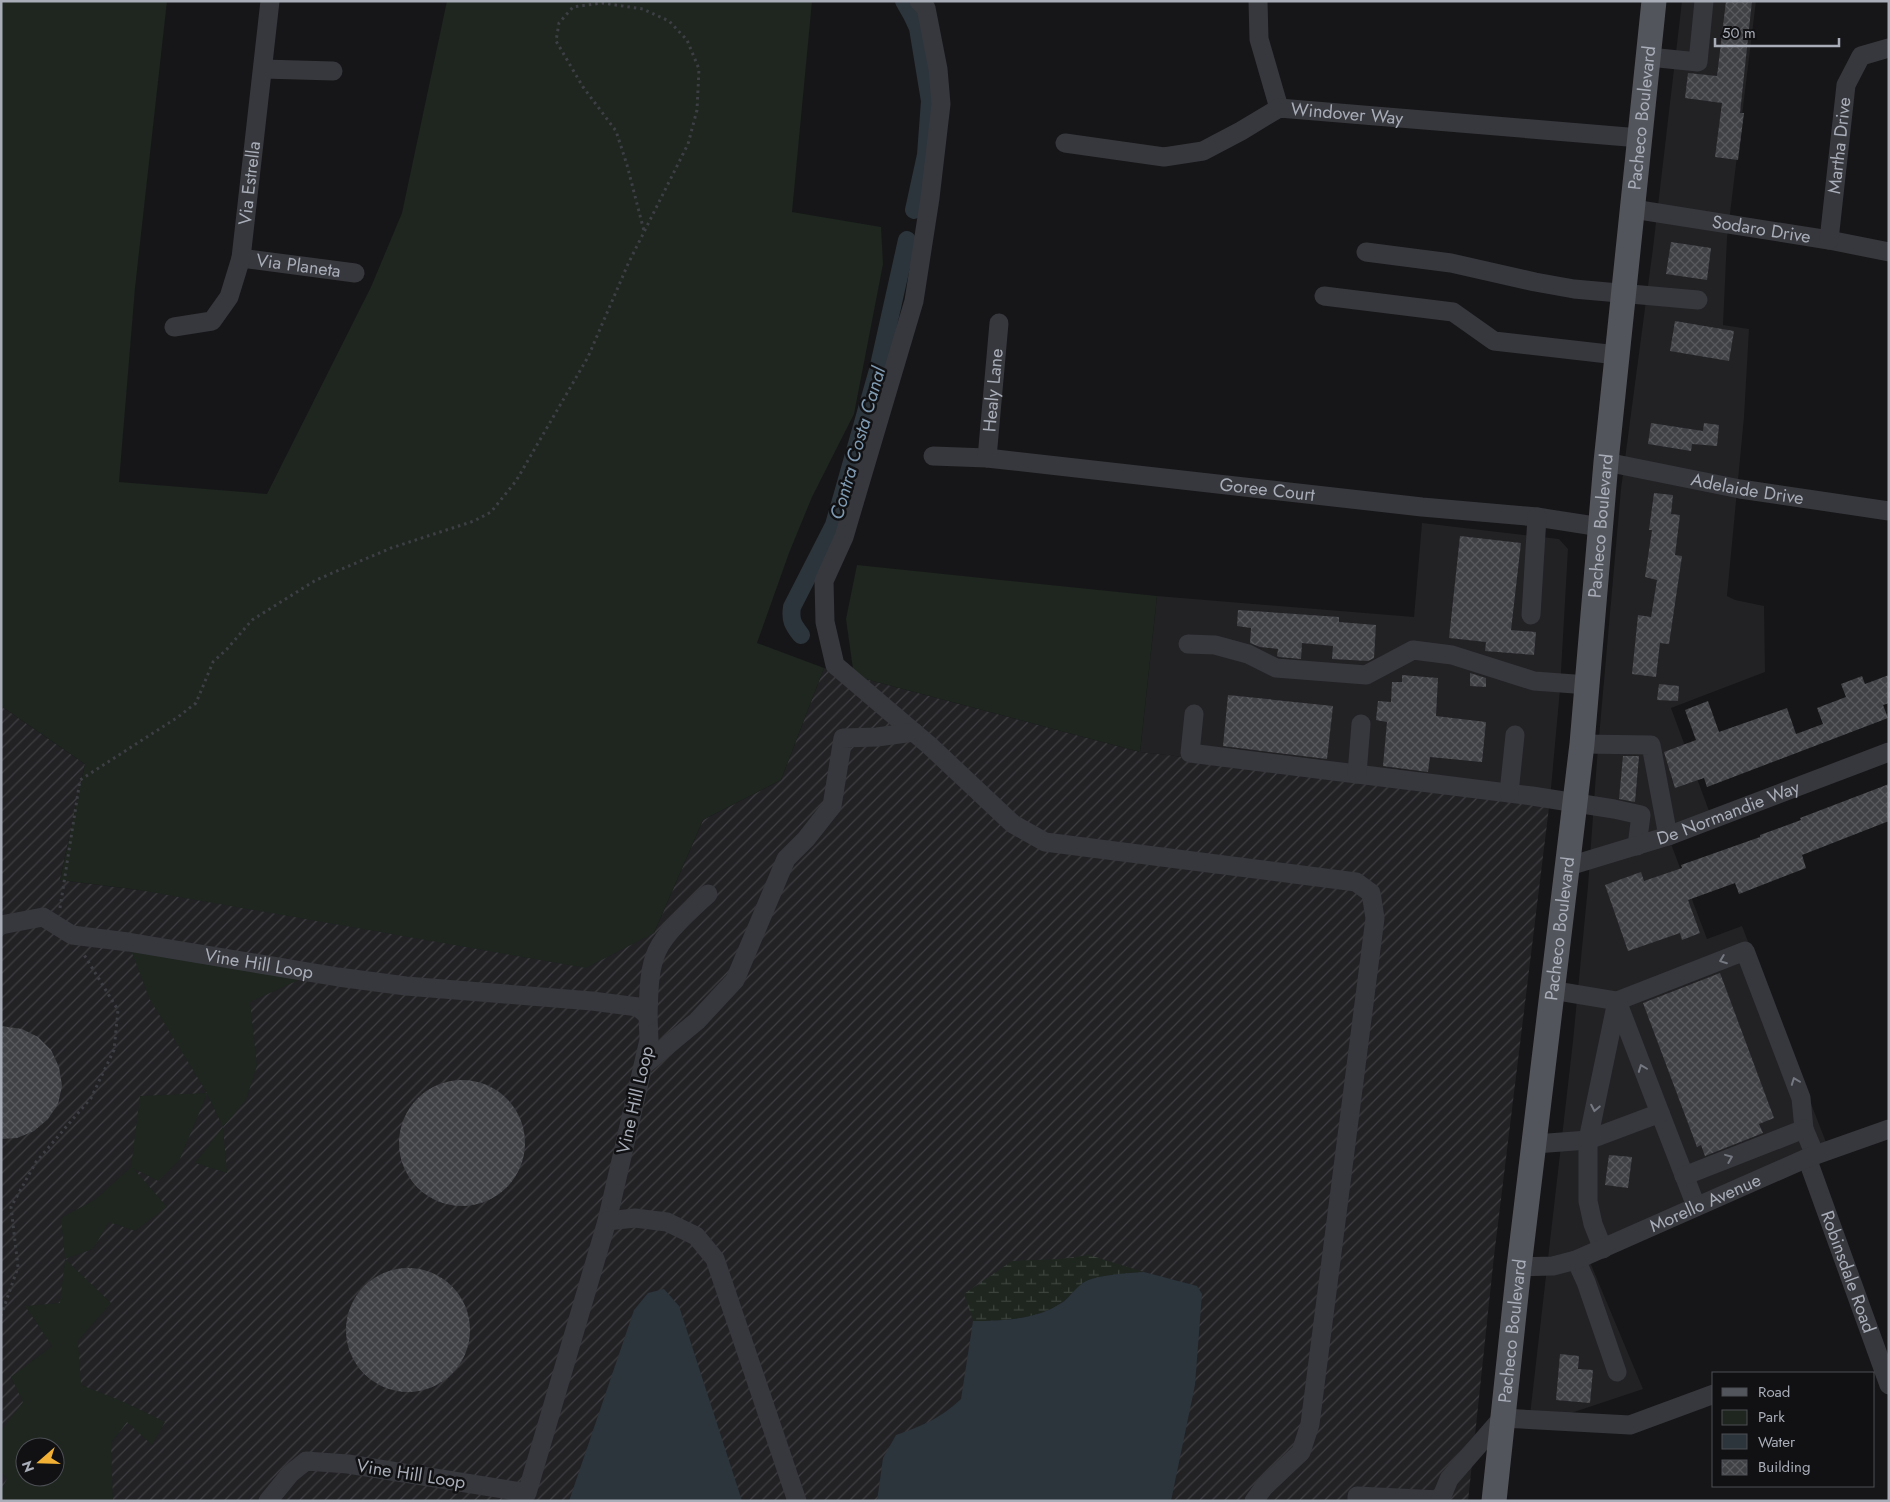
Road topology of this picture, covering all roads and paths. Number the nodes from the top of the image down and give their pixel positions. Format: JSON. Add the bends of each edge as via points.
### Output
{"nodes":[{"id":1,"x":270,"y":1,"type":"edge"},
{"id":2,"x":920,"y":1,"type":"edge"},
{"id":3,"x":1258,"y":1,"type":"edge"},
{"id":4,"x":1654,"y":1,"type":"edge"},
{"id":5,"x":1704,"y":1,"type":"edge"},
{"id":6,"x":1889,"y":48,"type":"edge"},
{"id":7,"x":1649,"y":57,"type":"junction"},
{"id":8,"x":263,"y":69,"type":"junction"},
{"id":9,"x":333,"y":71,"type":"dead end"},
{"id":10,"x":1279,"y":108,"type":"junction"},
{"id":11,"x":1640,"y":138,"type":"junction"},
{"id":12,"x":1065,"y":143,"type":"dead end"},
{"id":13,"x":1633,"y":209,"type":"junction"},
{"id":14,"x":644,"y":231,"type":"junction"},
{"id":15,"x":1829,"y":240,"type":"junction"},
{"id":16,"x":1366,"y":252,"type":"dead end"},
{"id":17,"x":1889,"y":252,"type":"edge"},
{"id":18,"x":241,"y":258,"type":"junction"},
{"id":19,"x":355,"y":273,"type":"dead end"},
{"id":20,"x":1624,"y":293,"type":"junction"},
{"id":21,"x":1324,"y":296,"type":"dead end"},
{"id":22,"x":1698,"y":300,"type":"dead end"},
{"id":23,"x":999,"y":323,"type":"dead end"},
{"id":24,"x":174,"y":327,"type":"dead end"},
{"id":25,"x":1617,"y":355,"type":"junction"},
{"id":26,"x":933,"y":456,"type":"dead end"},
{"id":27,"x":987,"y":458,"type":"junction"},
{"id":28,"x":1606,"y":462,"type":"junction"},
{"id":29,"x":1889,"y":511,"type":"edge"},
{"id":30,"x":1537,"y":517,"type":"junction"},
{"id":31,"x":1600,"y":526,"type":"junction"},
{"id":32,"x":1531,"y":615,"type":"dead end"},
{"id":33,"x":1188,"y":644,"type":"dead end"},
{"id":34,"x":1588,"y":685,"type":"junction"},
{"id":35,"x":1194,"y":714,"type":"dead end"},
{"id":36,"x":1361,"y":724,"type":"dead end"},
{"id":37,"x":914,"y":732,"type":"junction"},
{"id":38,"x":1515,"y":734,"type":"dead end"},
{"id":39,"x":1582,"y":744,"type":"junction"},
{"id":40,"x":1889,"y":752,"type":"edge"},
{"id":41,"x":1357,"y":774,"type":"junction"},
{"id":42,"x":1509,"y":793,"type":"junction"},
{"id":43,"x":1575,"y":803,"type":"junction"},
{"id":44,"x":1663,"y":811,"type":"junction"},
{"id":45,"x":1641,"y":815,"type":"junction"},
{"id":46,"x":1668,"y":836,"type":"junction"},
{"id":47,"x":1636,"y":846,"type":"junction"},
{"id":48,"x":1566,"y":867,"type":"junction"},
{"id":49,"x":708,"y":894,"type":"dead end"},
{"id":50,"x":1,"y":924,"type":"edge"},
{"id":51,"x":64,"y":930,"type":"junction"},
{"id":52,"x":1551,"y":990,"type":"junction"},
{"id":53,"x":1616,"y":1001,"type":"junction"},
{"id":54,"x":648,"y":1016,"type":"junction"},
{"id":55,"x":644,"y":1065,"type":"junction"},
{"id":56,"x":1660,"y":1113,"type":"junction"},
{"id":57,"x":1804,"y":1129,"type":"junction"},
{"id":58,"x":1889,"y":1129,"type":"edge"},
{"id":59,"x":1588,"y":1140,"type":"junction"},
{"id":60,"x":1535,"y":1144,"type":"junction"},
{"id":61,"x":1811,"y":1156,"type":"junction"},
{"id":62,"x":1684,"y":1176,"type":"junction"},
{"id":63,"x":1696,"y":1206,"type":"junction"},
{"id":64,"x":607,"y":1221,"type":"junction"},
{"id":65,"x":1602,"y":1248,"type":"junction"},
{"id":66,"x":1576,"y":1260,"type":"junction"},
{"id":67,"x":1519,"y":1267,"type":"junction"},
{"id":68,"x":1,"y":1316,"type":"edge"},
{"id":69,"x":1617,"y":1372,"type":"dead end"},
{"id":70,"x":1889,"y":1385,"type":"edge"},
{"id":71,"x":1712,"y":1395,"type":"edge"},
{"id":72,"x":1502,"y":1418,"type":"junction"},
{"id":73,"x":524,"y":1497,"type":"edge"},
{"id":74,"x":1440,"y":1500,"type":"edge"},
{"id":75,"x":268,"y":1501,"type":"edge"},
{"id":76,"x":798,"y":1501,"type":"edge"},
{"id":77,"x":1254,"y":1501,"type":"edge"},
{"id":78,"x":1357,"y":1501,"type":"edge"},
{"id":79,"x":1494,"y":1501,"type":"edge"}],
"edges":[{"from":1,"to":8,"type":"street","name":"Via Estrella"},
{"from":2,"to":37,"type":"street","via":[[926,8],[938,68],[941,104],[914,301],[844,537],[824,581],[825,622],[835,665]]},
{"from":3,"to":10,"type":"street","via":[[1259,39]]},
{"from":4,"to":7,"type":"main road","name":"Pacheco Boulevard"},
{"from":5,"to":7,"type":"street","via":[[1698,62]]},
{"from":6,"to":15,"type":"street","name":"Martha Drive","via":[[1861,56],[1846,85]]},
{"from":7,"to":11,"type":"main road","name":"Pacheco Boulevard"},
{"from":8,"to":9,"type":"street"},
{"from":8,"to":18,"type":"street","name":"Via Estrella"},
{"from":10,"to":11,"type":"street","name":"Windover Way"},
{"from":10,"to":12,"type":"street","name":"Windover Way","via":[[1203,151],[1164,157]]},
{"from":11,"to":13,"type":"main road","name":"Pacheco Boulevard"},
{"from":13,"to":15,"type":"street","name":"Sodaro Drive"},
{"from":13,"to":20,"type":"main road","name":"Pacheco Boulevard"},
{"from":14,"to":14,"type":"path","via":[[688,144],[697,110],[699,68],[687,40],[669,20],[643,9],[602,3],[573,7],[559,23],[556,41],[583,88],[616,131]]},
{"from":14,"to":51,"type":"path","via":[[588,357],[516,481],[491,512],[474,521],[391,548],[316,580],[252,620],[213,662],[196,702],[80,780],[68,862]]},
{"from":15,"to":17,"type":"street","name":"Sodaro Drive"},
{"from":16,"to":20,"type":"street","via":[[1452,263],[1535,282]]},
{"from":18,"to":19,"type":"street","name":"Via Planeta"},
{"from":18,"to":24,"type":"street","name":"Via Estrella","via":[[229,297],[212,321]]},
{"from":20,"to":22,"type":"street"},
{"from":20,"to":25,"type":"main road","name":"Pacheco Boulevard"},
{"from":21,"to":25,"type":"street","via":[[1453,312],[1494,341]]},
{"from":23,"to":27,"type":"street","name":"Healy Lane"},
{"from":25,"to":28,"type":"main road","name":"Pacheco Boulevard"},
{"from":26,"to":27,"type":"street","name":"Goree Court"},
{"from":27,"to":30,"type":"street","name":"Goree Court"},
{"from":28,"to":29,"type":"street","name":"Adelaide Drive","via":[[1740,489]]},
{"from":28,"to":31,"type":"main road","name":"Pacheco Boulevard"},
{"from":30,"to":31,"type":"street","name":"Goree Court"},
{"from":30,"to":32,"type":"street"},
{"from":31,"to":34,"type":"main road","name":"Pacheco Boulevard"},
{"from":33,"to":34,"type":"street","via":[[1215,645],[1248,654],[1276,668],[1366,674],[1413,650],[1452,655],[1534,681]]},
{"from":34,"to":39,"type":"main road","name":"Pacheco Boulevard"},
{"from":35,"to":41,"type":"street","via":[[1190,753]]},
{"from":36,"to":41,"type":"street"},
{"from":37,"to":55,"type":"street","via":[[843,738],[832,806],[806,840],[786,859],[735,980],[697,1021]]},
{"from":37,"to":77,"type":"street","via":[[1013,824],[1045,842],[1356,882],[1371,893],[1375,918],[1310,1424],[1301,1452]]},
{"from":38,"to":42,"type":"street"},
{"from":39,"to":43,"type":"main road","name":"Pacheco Boulevard"},
{"from":39,"to":44,"type":"street","via":[[1651,745]]},
{"from":40,"to":46,"type":"street","name":"De Normandie Way"},
{"from":41,"to":42,"type":"street"},
{"from":42,"to":43,"type":"street"},
{"from":43,"to":45,"type":"street"},
{"from":43,"to":48,"type":"main road","name":"Pacheco Boulevard"},
{"from":44,"to":45,"type":"street"},
{"from":44,"to":46,"type":"street"},
{"from":45,"to":47,"type":"street"},
{"from":46,"to":47,"type":"street","name":"De Normandie Way"},
{"from":47,"to":48,"type":"street","name":"De Normandie Way"},
{"from":48,"to":52,"type":"main road","name":"Pacheco Boulevard"},
{"from":49,"to":54,"type":"street","via":[[677,924],[657,951],[649,983]]},
{"from":50,"to":51,"type":"street","name":"Vine Hill Loop","via":[[43,918]]},
{"from":51,"to":54,"type":"street","name":"Vine Hill Loop","via":[[330,976],[638,1007]]},
{"from":51,"to":68,"type":"path","via":[[118,1010],[114,1050],[91,1098],[36,1162],[11,1207],[18,1267]]},
{"from":52,"to":53,"type":"street"},
{"from":52,"to":60,"type":"main road","name":"Pacheco Boulevard"},
{"from":56,"to":53,"type":"street","one_way":true},
{"from":57,"to":53,"type":"street","name":"Robinsdale Road","one_way":true,"via":[[1801,1098],[1744,951]]},
{"from":53,"to":59,"type":"street","one_way":true},
{"from":54,"to":55,"type":"street","name":"Vine Hill Loop","via":[[649,1040]]},
{"from":55,"to":64,"type":"street","name":"Vine Hill Loop"},
{"from":56,"to":59,"type":"street"},
{"from":56,"to":62,"type":"street"},
{"from":57,"to":61,"type":"street","name":"Robinsdale Road"},
{"from":62,"to":57,"type":"street","one_way":true},
{"from":58,"to":61,"type":"street","name":"Morello Avenue"},
{"from":59,"to":60,"type":"street"},
{"from":59,"to":65,"type":"street","via":[[1588,1201]]},
{"from":60,"to":67,"type":"main road","name":"Pacheco Boulevard"},
{"from":61,"to":63,"type":"street","name":"Morello Avenue"},
{"from":61,"to":70,"type":"street","name":"Robinsdale Road"},
{"from":62,"to":63,"type":"street"},
{"from":63,"to":65,"type":"street","name":"Morello Avenue"},
{"from":64,"to":73,"type":"street","name":"Vine Hill Loop"},
{"from":64,"to":76,"type":"street","via":[[635,1218],[667,1222],[696,1236],[715,1260]]},
{"from":65,"to":66,"type":"street","name":"Morello Avenue"},
{"from":66,"to":67,"type":"street","name":"Morello Avenue","via":[[1553,1266]]},
{"from":66,"to":69,"type":"street"},
{"from":67,"to":72,"type":"main road","name":"Pacheco Boulevard"},
{"from":71,"to":72,"type":"street","via":[[1630,1425]]},
{"from":72,"to":74,"type":"street","via":[[1449,1479]]},
{"from":72,"to":79,"type":"main road","name":"Pacheco Boulevard"},
{"from":73,"to":75,"type":"street","name":"Vine Hill Loop","via":[[348,1464],[306,1461],[290,1474]]},
{"from":74,"to":78,"type":"street","via":[[1357,1496]]}]}
